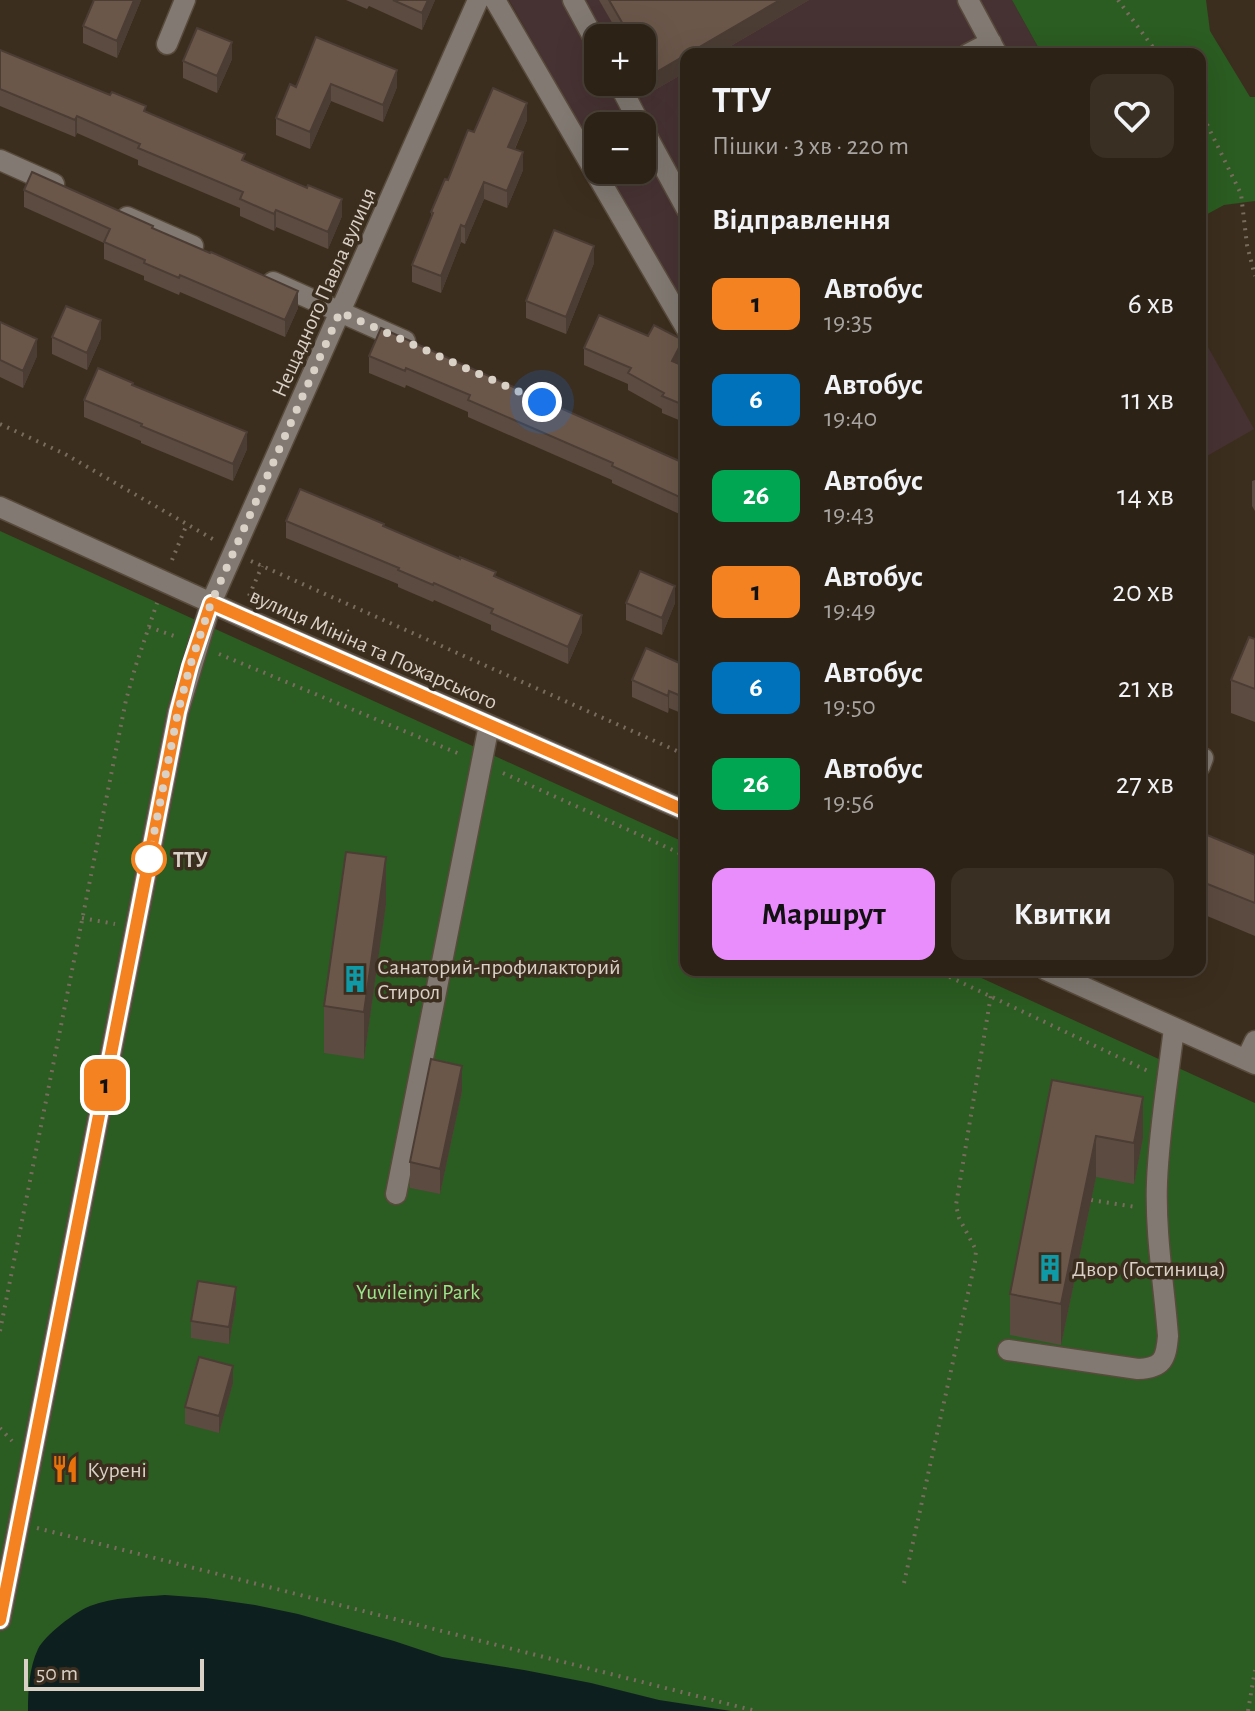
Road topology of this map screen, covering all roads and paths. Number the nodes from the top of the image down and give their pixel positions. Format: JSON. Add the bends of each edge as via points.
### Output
{"nodes":[{"id":1,"x":185,"y":0,"type":"edge"},
{"id":2,"x":478,"y":0,"type":"edge"},
{"id":3,"x":495,"y":0,"type":"edge"},
{"id":4,"x":573,"y":0,"type":"edge"},
{"id":5,"x":968,"y":0,"type":"edge"},
{"id":6,"x":1118,"y":0,"type":"edge"},
{"id":7,"x":586,"y":24,"type":"edge"},
{"id":8,"x":167,"y":44,"type":"dead end"},
{"id":9,"x":994,"y":48,"type":"edge"},
{"id":10,"x":1154,"y":48,"type":"edge"},
{"id":11,"x":1206,"y":122,"type":"edge"},
{"id":12,"x":656,"y":152,"type":"edge"},
{"id":13,"x":0,"y":160,"type":"edge"},
{"id":14,"x":71,"y":192,"type":"edge"},
{"id":15,"x":680,"y":197,"type":"edge"},
{"id":16,"x":113,"y":211,"type":"edge"},
{"id":17,"x":213,"y":255,"type":"edge"},
{"id":18,"x":255,"y":274,"type":"edge"},
{"id":19,"x":1255,"y":276,"type":"edge"},
{"id":20,"x":340,"y":312,"type":"junction"},
{"id":21,"x":680,"y":318,"type":"edge"},
{"id":22,"x":427,"y":351,"type":"edge"},
{"id":23,"x":0,"y":424,"type":"edge"},
{"id":24,"x":0,"y":507,"type":"edge"},
{"id":25,"x":187,"y":524,"type":"junction"},
{"id":26,"x":234,"y":552,"type":"junction"},
{"id":27,"x":262,"y":566,"type":"junction"},
{"id":28,"x":164,"y":582,"type":"junction"},
{"id":29,"x":211,"y":603,"type":"junction"},
{"id":30,"x":240,"y":616,"type":"junction"},
{"id":31,"x":149,"y":627,"type":"junction"},
{"id":32,"x":198,"y":645,"type":"junction"},
{"id":33,"x":489,"y":725,"type":"junction"},
{"id":34,"x":680,"y":752,"type":"edge"},
{"id":35,"x":482,"y":763,"type":"junction"},
{"id":36,"x":680,"y":808,"type":"edge"},
{"id":37,"x":680,"y":853,"type":"edge"},
{"id":38,"x":82,"y":918,"type":"junction"},
{"id":39,"x":136,"y":928,"type":"junction"},
{"id":40,"x":948,"y":976,"type":"edge"},
{"id":41,"x":1059,"y":976,"type":"edge"},
{"id":42,"x":991,"y":995,"type":"junction"},
{"id":43,"x":1174,"y":1028,"type":"junction"},
{"id":44,"x":1252,"y":1055,"type":"edge"},
{"id":45,"x":1168,"y":1080,"type":"junction"},
{"id":46,"x":396,"y":1194,"type":"dead end"},
{"id":47,"x":1091,"y":1200,"type":"edge"},
{"id":48,"x":1157,"y":1210,"type":"junction"},
{"id":49,"x":0,"y":1331,"type":"edge"},
{"id":50,"x":1008,"y":1350,"type":"dead end"},
{"id":51,"x":19,"y":1524,"type":"junction"},
{"id":52,"x":904,"y":1583,"type":"dead end"},
{"id":53,"x":0,"y":1620,"type":"edge"},
{"id":54,"x":1255,"y":1670,"type":"edge"},
{"id":55,"x":756,"y":1711,"type":"edge"},
{"id":56,"x":1248,"y":1711,"type":"edge"}],
"edges":[{"from":1,"to":8,"type":"street"},
{"from":2,"to":20,"type":"street","name":"Нещадного Павла вулиця"},
{"from":3,"to":21,"type":"street"},
{"from":4,"to":7,"type":"street"},
{"from":5,"to":9,"type":"street"},
{"from":6,"to":10,"type":"path"},
{"from":11,"to":19,"type":"path","via":[[1241,194]]},
{"from":12,"to":15,"type":"street"},
{"from":13,"to":14,"type":"street"},
{"from":16,"to":17,"type":"street"},
{"from":18,"to":20,"type":"street"},
{"from":20,"to":22,"type":"street"},
{"from":20,"to":26,"type":"street","name":"Нещадного Павла вулиця"},
{"from":23,"to":25,"type":"path","via":[[65,454]]},
{"from":24,"to":28,"type":"street","name":"вулиця Мініна та Пожарського"},
{"from":25,"to":26,"type":"path"},
{"from":25,"to":28,"type":"path"},
{"from":26,"to":27,"type":"path"},
{"from":26,"to":29,"type":"street","name":"Нещадного Павла вулиця"},
{"from":27,"to":30,"type":"path"},
{"from":27,"to":34,"type":"path"},
{"from":28,"to":29,"type":"street","name":"вулиця Мініна та Пожарського"},
{"from":28,"to":31,"type":"path"},
{"from":29,"to":30,"type":"street","name":"вулиця Мініна та Пожарського"},
{"from":29,"to":32,"type":"street","name":"Нещадного Павла вулиця"},
{"from":30,"to":33,"type":"street","name":"вулиця Мініна та Пожарського"},
{"from":31,"to":32,"type":"path"},
{"from":31,"to":38,"type":"path","via":[[126,700]]},
{"from":32,"to":35,"type":"path"},
{"from":32,"to":39,"type":"street","name":"Нещадного Павла вулиця","via":[[178,712]]},
{"from":33,"to":35,"type":"street"},
{"from":33,"to":36,"type":"street","name":"вулиця Мініна та Пожарського"},
{"from":35,"to":37,"type":"path"},
{"from":35,"to":46,"type":"street"},
{"from":38,"to":39,"type":"path"},
{"from":38,"to":49,"type":"path"},
{"from":39,"to":51,"type":"street","name":"Нещадного Павла вулиця"},
{"from":40,"to":42,"type":"path"},
{"from":41,"to":43,"type":"street"},
{"from":42,"to":45,"type":"path"},
{"from":42,"to":52,"type":"path","via":[[956,1205],[976,1250],[975,1262]]},
{"from":43,"to":44,"type":"street"},
{"from":43,"to":45,"type":"street"},
{"from":45,"to":48,"type":"street"},
{"from":47,"to":48,"type":"path"},
{"from":48,"to":50,"type":"street","via":[[1168,1336],[1167,1353],[1159,1364],[1138,1369]]},
{"from":51,"to":53,"type":"street","name":"Нещадного Павла вулиця"},
{"from":51,"to":55,"type":"path"},
{"from":54,"to":56,"type":"path"}]}
